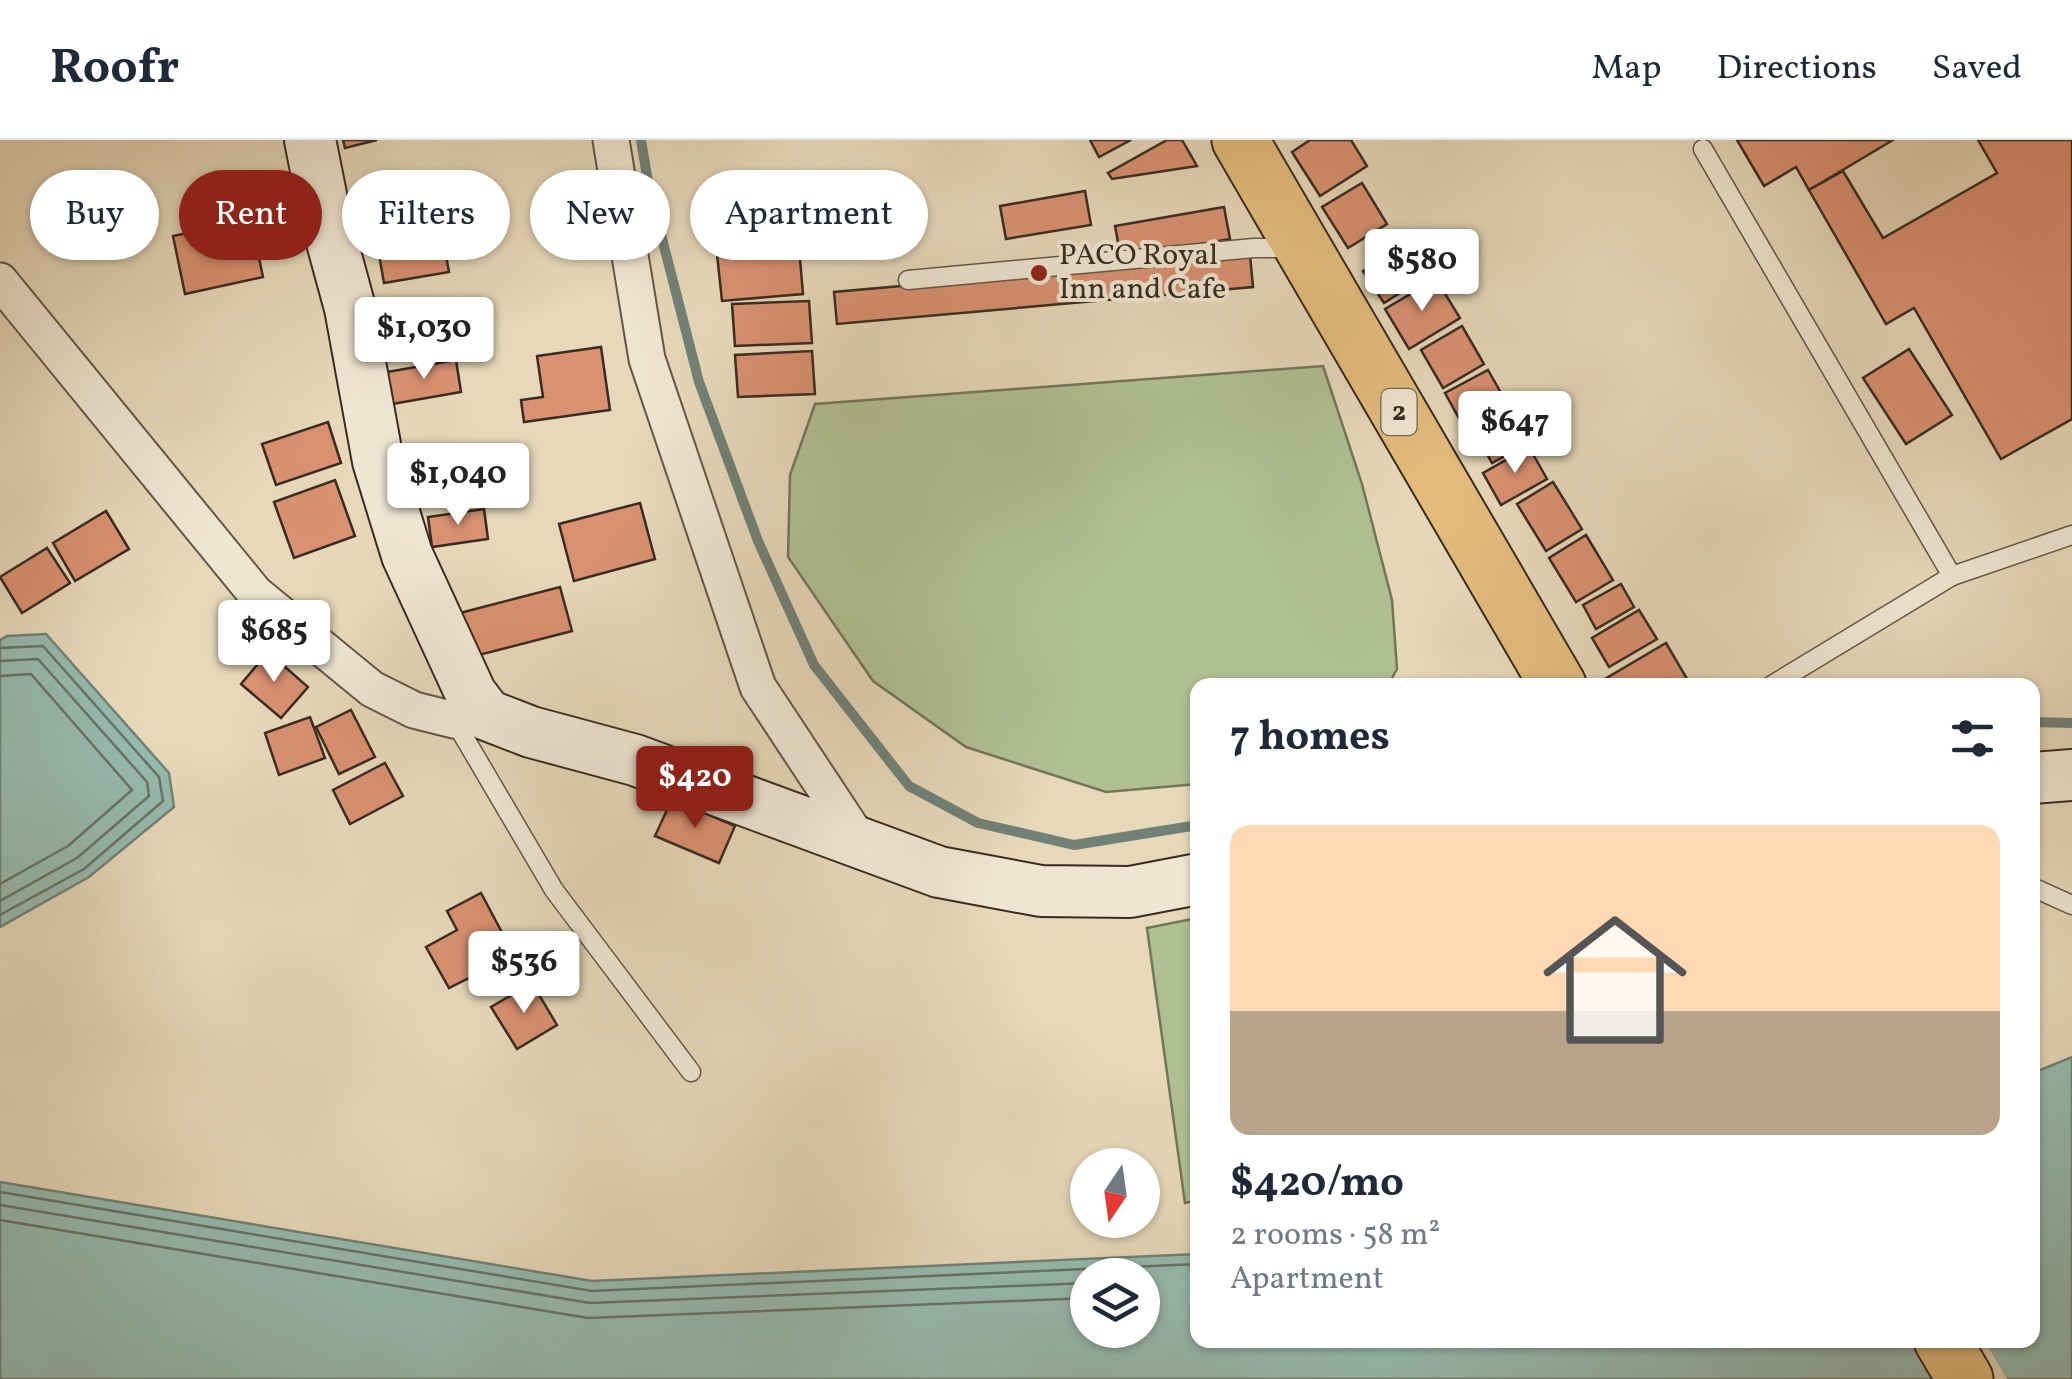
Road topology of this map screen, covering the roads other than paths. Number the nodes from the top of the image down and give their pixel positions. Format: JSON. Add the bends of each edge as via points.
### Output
{"nodes":[{"id":1,"x":310,"y":140,"type":"edge"},
{"id":2,"x":610,"y":140,"type":"edge"},
{"id":3,"x":1240,"y":140,"type":"edge"},
{"id":4,"x":1703,"y":149,"type":"dead end"},
{"id":5,"x":1303,"y":248,"type":"junction"},
{"id":6,"x":908,"y":280,"type":"dead end"},
{"id":7,"x":0,"y":281,"type":"edge"},
{"id":8,"x":2072,"y":535,"type":"edge"},
{"id":9,"x":1952,"y":576,"type":"junction"},
{"id":10,"x":1554,"y":678,"type":"edge"},
{"id":11,"x":1784,"y":678,"type":"edge"},
{"id":12,"x":470,"y":718,"type":"junction"},
{"id":13,"x":2072,"y":775,"type":"edge"},
{"id":14,"x":2040,"y":777,"type":"edge"},
{"id":15,"x":859,"y":840,"type":"junction"},
{"id":16,"x":1190,"y":881,"type":"edge"},
{"id":17,"x":2040,"y":891,"type":"edge"},
{"id":18,"x":2072,"y":905,"type":"edge"},
{"id":19,"x":690,"y":1072,"type":"dead end"},
{"id":20,"x":1947,"y":1348,"type":"edge"},
{"id":21,"x":1964,"y":1379,"type":"edge"}],
"edges":[{"from":1,"to":12,"type":"street","via":[[384,480],[407,555],[470,694]]},
{"from":2,"to":15,"type":"street","via":[[647,359],[758,687]]},
{"from":3,"to":5,"type":"highway","number":"2"},
{"from":4,"to":9,"type":"lane"},
{"from":5,"to":6,"type":"lane"},
{"from":5,"to":10,"type":"highway","number":"2"},
{"from":7,"to":12,"type":"street","via":[[255,593],[372,688],[414,710]]},
{"from":8,"to":9,"type":"lane"},
{"from":9,"to":11,"type":"lane"},
{"from":12,"to":15,"type":"street","via":[[635,760]]},
{"from":12,"to":19,"type":"lane","via":[[554,890]]},
{"from":13,"to":14,"type":"street"},
{"from":15,"to":16,"type":"street","via":[[939,872],[1040,890],[1130,892]]},
{"from":17,"to":18,"type":"lane"},
{"from":20,"to":21,"type":"highway"}]}
